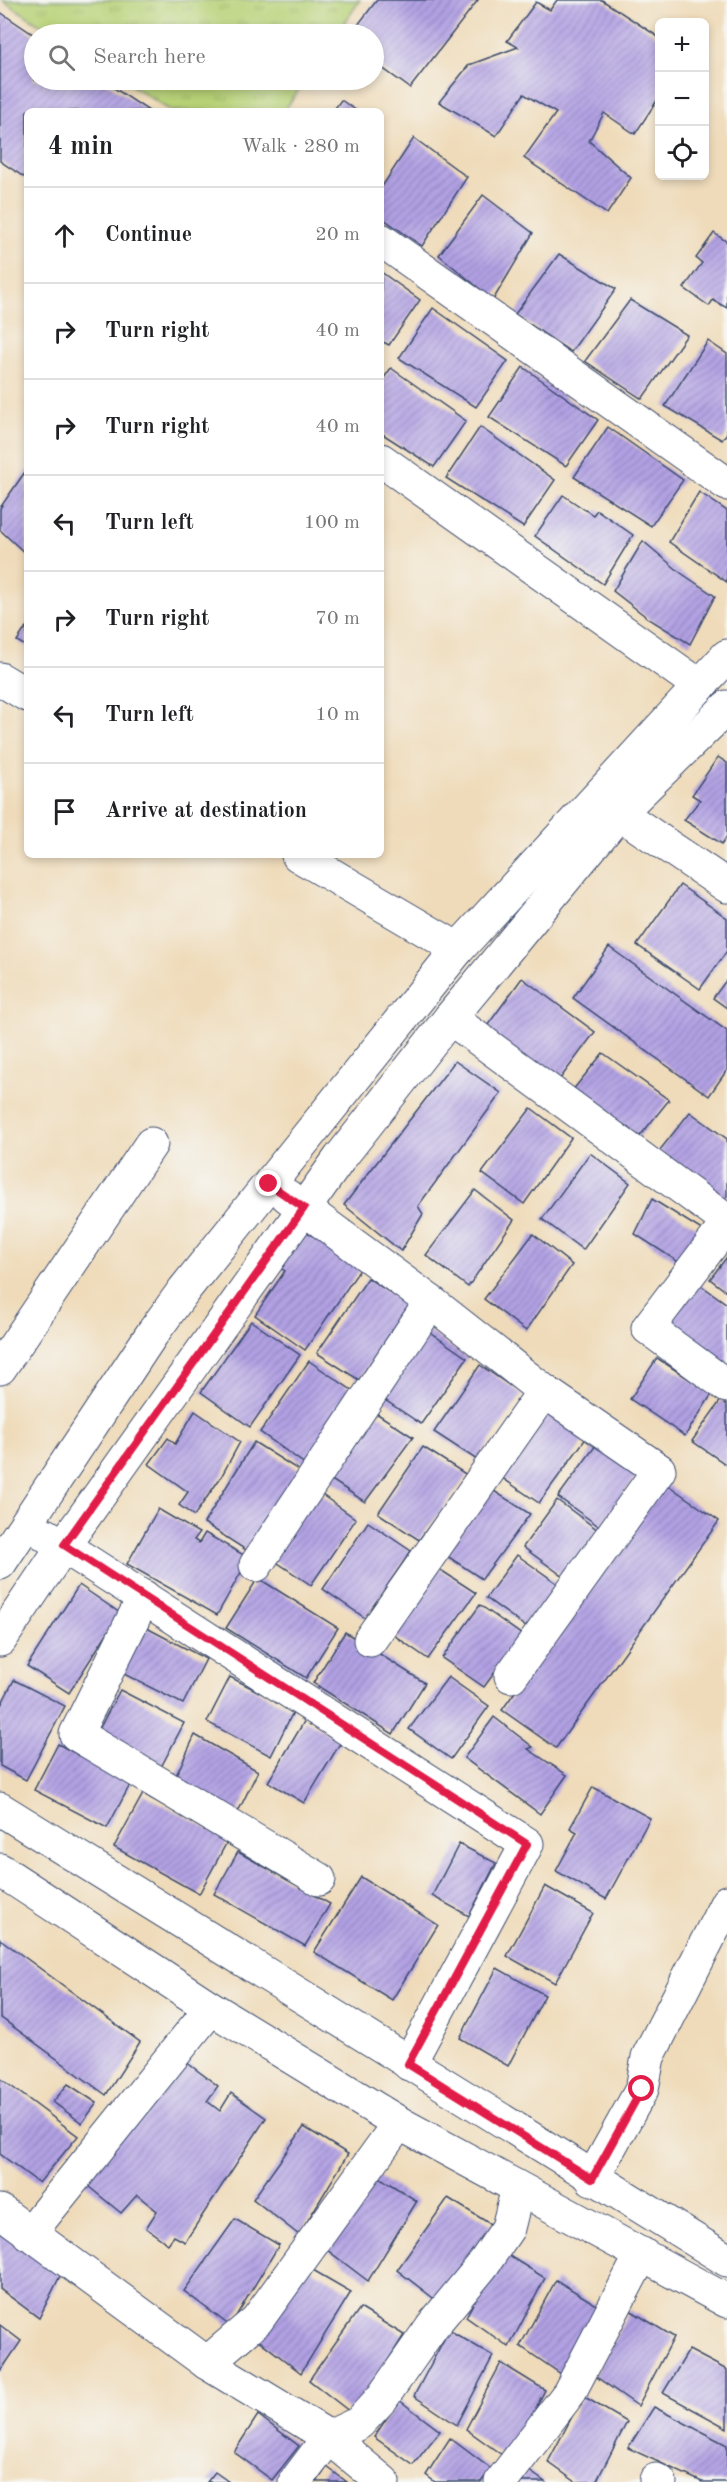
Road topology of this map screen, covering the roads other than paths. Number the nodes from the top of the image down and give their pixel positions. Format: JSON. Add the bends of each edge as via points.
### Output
{"nodes":[{"id":1,"x":384,"y":242,"type":"edge"},
{"id":2,"x":384,"y":462,"type":"edge"},
{"id":3,"x":727,"y":484,"type":"edge"},
{"id":4,"x":727,"y":656,"type":"edge"},
{"id":5,"x":0,"y":679,"type":"edge"},
{"id":6,"x":700,"y":686,"type":"junction"},
{"id":7,"x":24,"y":693,"type":"edge"},
{"id":8,"x":727,"y":707,"type":"edge"},
{"id":9,"x":619,"y":813,"type":"junction"},
{"id":10,"x":303,"y":858,"type":"edge"},
{"id":11,"x":727,"y":886,"type":"edge"},
{"id":12,"x":458,"y":949,"type":"junction"},
{"id":13,"x":450,"y":1018,"type":"junction"},
{"id":14,"x":151,"y":1144,"type":"dead end"},
{"id":15,"x":269,"y":1184,"type":"junction"},
{"id":16,"x":304,"y":1208,"type":"junction"},
{"id":17,"x":727,"y":1222,"type":"edge"},
{"id":18,"x":430,"y":1302,"type":"junction"},
{"id":19,"x":0,"y":1368,"type":"edge"},
{"id":20,"x":727,"y":1386,"type":"edge"},
{"id":21,"x":544,"y":1391,"type":"junction"},
{"id":22,"x":27,"y":1523,"type":"junction"},
{"id":23,"x":64,"y":1545,"type":"junction"},
{"id":24,"x":0,"y":1563,"type":"edge"},
{"id":25,"x":256,"y":1565,"type":"dead end"},
{"id":26,"x":144,"y":1597,"type":"junction"},
{"id":27,"x":2,"y":1633,"type":"edge"},
{"id":28,"x":370,"y":1640,"type":"dead end"},
{"id":29,"x":511,"y":1676,"type":"dead end"},
{"id":30,"x":0,"y":1809,"type":"edge"},
{"id":31,"x":0,"y":1870,"type":"edge"},
{"id":32,"x":319,"y":1879,"type":"dead end"},
{"id":33,"x":727,"y":1902,"type":"edge"},
{"id":34,"x":211,"y":2008,"type":"junction"},
{"id":35,"x":408,"y":2064,"type":"junction"},
{"id":36,"x":399,"y":2123,"type":"junction"},
{"id":37,"x":592,"y":2179,"type":"junction"},
{"id":38,"x":518,"y":2188,"type":"junction"},
{"id":39,"x":0,"y":2211,"type":"edge"},
{"id":40,"x":29,"y":2234,"type":"junction"},
{"id":41,"x":642,"y":2254,"type":"junction"},
{"id":42,"x":727,"y":2260,"type":"edge"},
{"id":43,"x":727,"y":2301,"type":"edge"},
{"id":44,"x":207,"y":2363,"type":"junction"},
{"id":45,"x":330,"y":2437,"type":"junction"},
{"id":46,"x":295,"y":2482,"type":"edge"},
{"id":47,"x":383,"y":2482,"type":"edge"},
{"id":48,"x":501,"y":2482,"type":"edge"}],
"edges":[{"from":1,"to":3,"type":"street"},
{"from":2,"to":6,"type":"street"},
{"from":4,"to":6,"type":"street"},
{"from":5,"to":7,"type":"street"},
{"from":6,"to":12,"type":"street"},
{"from":8,"to":9,"type":"street"},
{"from":9,"to":11,"type":"street"},
{"from":9,"to":13,"type":"street"},
{"from":10,"to":12,"type":"street"},
{"from":12,"to":15,"type":"street"},
{"from":13,"to":16,"type":"street"},
{"from":13,"to":17,"type":"street"},
{"from":14,"to":19,"type":"street"},
{"from":15,"to":16,"type":"street"},
{"from":15,"to":22,"type":"street","via":[[152,1334]]},
{"from":16,"to":18,"type":"street"},
{"from":16,"to":23,"type":"street"},
{"from":17,"to":20,"type":"street","via":[[648,1328]]},
{"from":18,"to":21,"type":"street"},
{"from":18,"to":25,"type":"street"},
{"from":21,"to":28,"type":"street"},
{"from":21,"to":29,"type":"street","via":[[658,1470]]},
{"from":22,"to":23,"type":"street"},
{"from":22,"to":24,"type":"street"},
{"from":23,"to":26,"type":"street"},
{"from":23,"to":27,"type":"street"},
{"from":26,"to":32,"type":"street","via":[[76,1734]]},
{"from":26,"to":35,"type":"street","via":[[527,1844]]},
{"from":30,"to":35,"type":"street"},
{"from":31,"to":34,"type":"street"},
{"from":33,"to":37,"type":"street","via":[[648,2057],[642,2089]]},
{"from":34,"to":36,"type":"street"},
{"from":34,"to":40,"type":"street"},
{"from":35,"to":37,"type":"street"},
{"from":36,"to":38,"type":"street"},
{"from":36,"to":44,"type":"street","via":[[257,2320]]},
{"from":37,"to":42,"type":"street"},
{"from":38,"to":41,"type":"street"},
{"from":38,"to":45,"type":"street","via":[[508,2228],[482,2266],[433,2325],[382,2398],[359,2423]]},
{"from":39,"to":40,"type":"street"},
{"from":40,"to":44,"type":"street"},
{"from":41,"to":43,"type":"street"},
{"from":41,"to":48,"type":"street","via":[[568,2393]]},
{"from":44,"to":45,"type":"street"},
{"from":45,"to":46,"type":"street"},
{"from":45,"to":47,"type":"street"}]}
